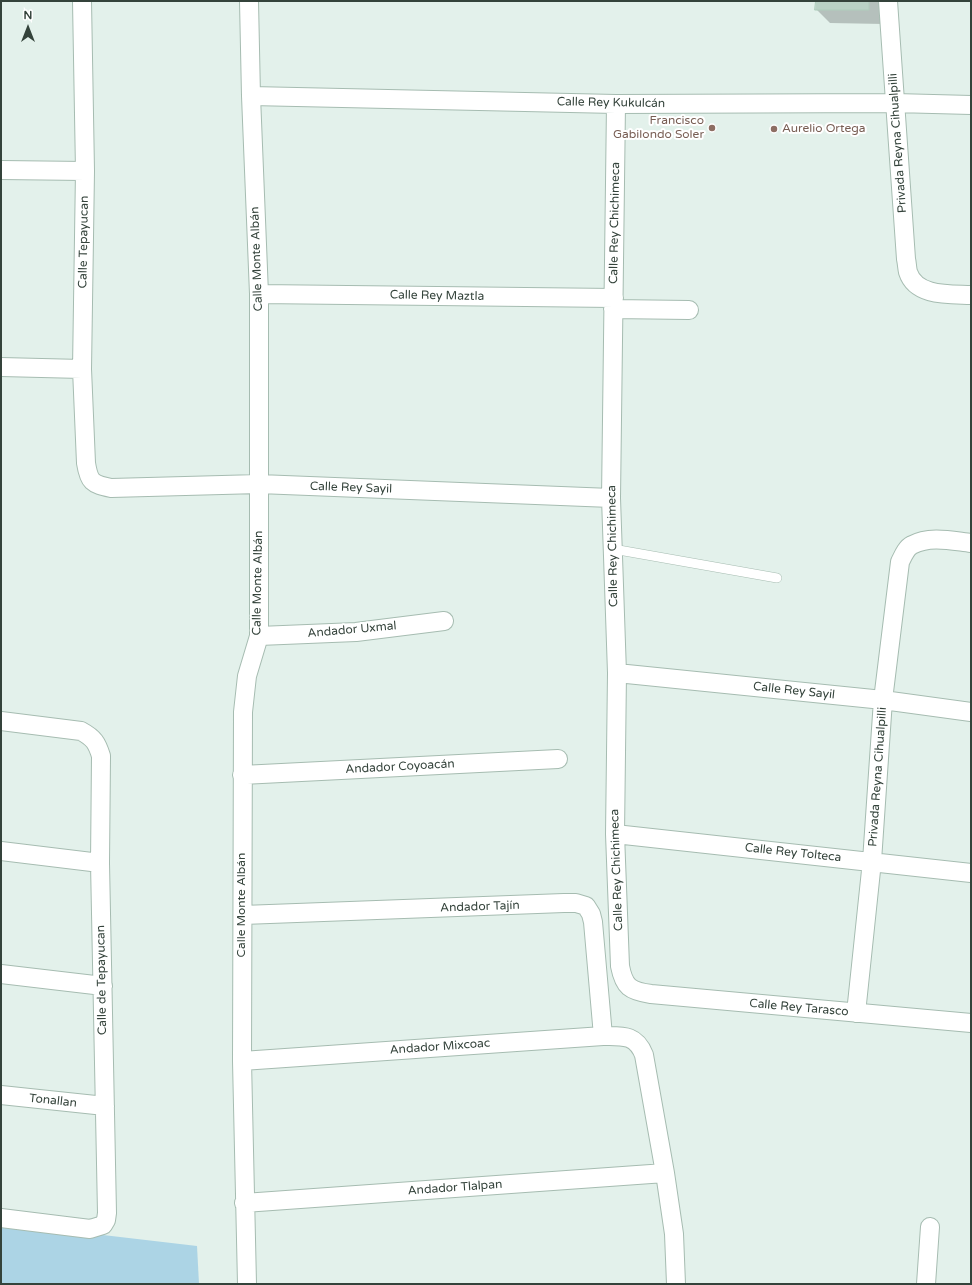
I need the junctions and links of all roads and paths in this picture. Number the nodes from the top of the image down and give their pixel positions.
1 (82, 1) edge
2 (249, 1) edge
3 (888, 1) edge
4 (251, 96) junction
5 (895, 102) junction
6 (616, 104) junction
7 (971, 105) edge
8 (1, 170) edge
9 (86, 171) junction
10 (259, 294) junction
11 (971, 295) edge
12 (614, 304) junction
13 (689, 310) dead end
14 (1, 367) edge
15 (82, 369) junction
16 (92, 482) joint
17 (259, 484) junction
18 (611, 498) junction
19 (971, 543) edge
20 (613, 549) junction
21 (778, 578) dead end
22 (444, 621) dead end
23 (259, 636) junction
24 (617, 673) junction
25 (883, 700) junction
26 (971, 712) edge
27 (1, 721) edge
28 (558, 759) dead end
29 (242, 775) junction
30 (615, 834) junction
31 (1, 851) edge
32 (872, 861) junction
33 (100, 863) junction
34 (971, 873) edge
35 (243, 915) junction
36 (1, 974) edge
37 (103, 986) junction
38 (629, 987) joint
39 (856, 1013) junction
40 (971, 1023) edge
41 (603, 1036) junction
42 (242, 1061) junction
43 (1, 1095) edge
44 (105, 1106) junction
45 (665, 1173) junction
46 (244, 1203) junction
47 (1, 1218) edge
48 (930, 1227) dead end
49 (247, 1284) edge
50 (676, 1284) edge
51 (926, 1284) edge

1 - 9 street, Calle Tepayucan
2 - 4 street, Calle Monte Albán
3 - 5 street, Privada Reyna Cihualpilli
4 - 6 street, Calle Rey Kukulcán
4 - 10 street, Calle Monte Albán
5 - 6 street, Calle Rey Kukulcán
5 - 7 street, Calle Rey Kukulcán
5 - 11 street, Privada Reyna Cihualpilli
6 - 12 street, Calle Rey Chichimeca
8 - 9 street
9 - 15 street, Calle Tepayucan
10 - 12 street, Calle Rey Maztla
10 - 17 street, Calle Monte Albán
12 - 13 street, Calle Rey Maztla
12 - 18 street, Calle Rey Chichimeca
14 - 15 street
15 - 16 street, Calle Tepayucan
16 - 17 street, Calle Rey Sayil
17 - 18 street, Calle Rey Sayil
17 - 23 street, Calle Monte Albán
18 - 20 street, Calle Rey Chichimeca
19 - 25 street, Privada Reyna Cihualpilli
20 - 21 lane
20 - 24 street, Calle Rey Chichimeca
22 - 23 street, Andador Uxmal
23 - 29 street, Calle Monte Albán
24 - 25 street, Calle Rey Sayil
24 - 30 street, Calle Rey Chichimeca
25 - 26 street, Calle Rey Sayil
25 - 32 street, Privada Reyna Cihualpilli
27 - 33 street, Calle de Tepayucan
28 - 29 street, Andador Coyoacán
29 - 35 street, Calle Monte Albán
30 - 32 street, Calle Rey Tolteca
30 - 38 street, Calle Rey Chichimeca
31 - 33 street
32 - 34 street, Calle Rey Tolteca
32 - 39 street, Privada Reyna Cihualpilli
33 - 37 street, Calle de Tepayucan
35 - 41 street, Andador Tajín
35 - 42 street, Calle Monte Albán
36 - 37 street
37 - 44 street, Calle de Tepayucan
38 - 39 street, Calle Rey Tarasco
39 - 40 street, Calle Rey Tarasco
41 - 42 street, Andador Mixcoac
41 - 45 street, Andador Mixcoac
42 - 46 street, Calle Monte Albán
43 - 44 street, Tonallan
44 - 47 street, Calle de Tepayucan
45 - 46 street, Andador Tlalpan
45 - 50 street
46 - 49 street, Calle Monte Albán
48 - 51 street

